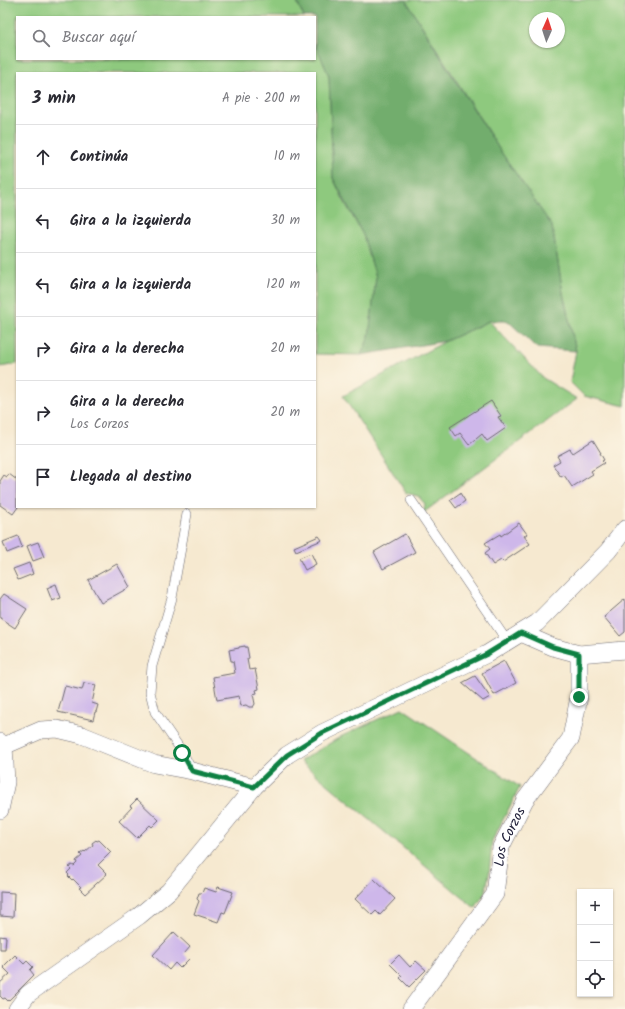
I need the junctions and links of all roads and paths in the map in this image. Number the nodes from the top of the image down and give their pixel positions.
1 (411, 500) dead end
2 (187, 514) dead end
3 (625, 529) edge
4 (514, 637) junction
5 (625, 650) edge
6 (579, 654) junction
7 (2, 744) edge
8 (192, 771) junction
9 (254, 787) junction
10 (0, 810) edge
11 (17, 1009) edge
12 (411, 1009) edge

1 - 4 lane
2 - 8 lane
3 - 4 street
4 - 6 street
4 - 9 street
5 - 6 street
6 - 12 street, Los Corzos
7 - 8 street
7 - 10 street
8 - 9 street
9 - 11 street

